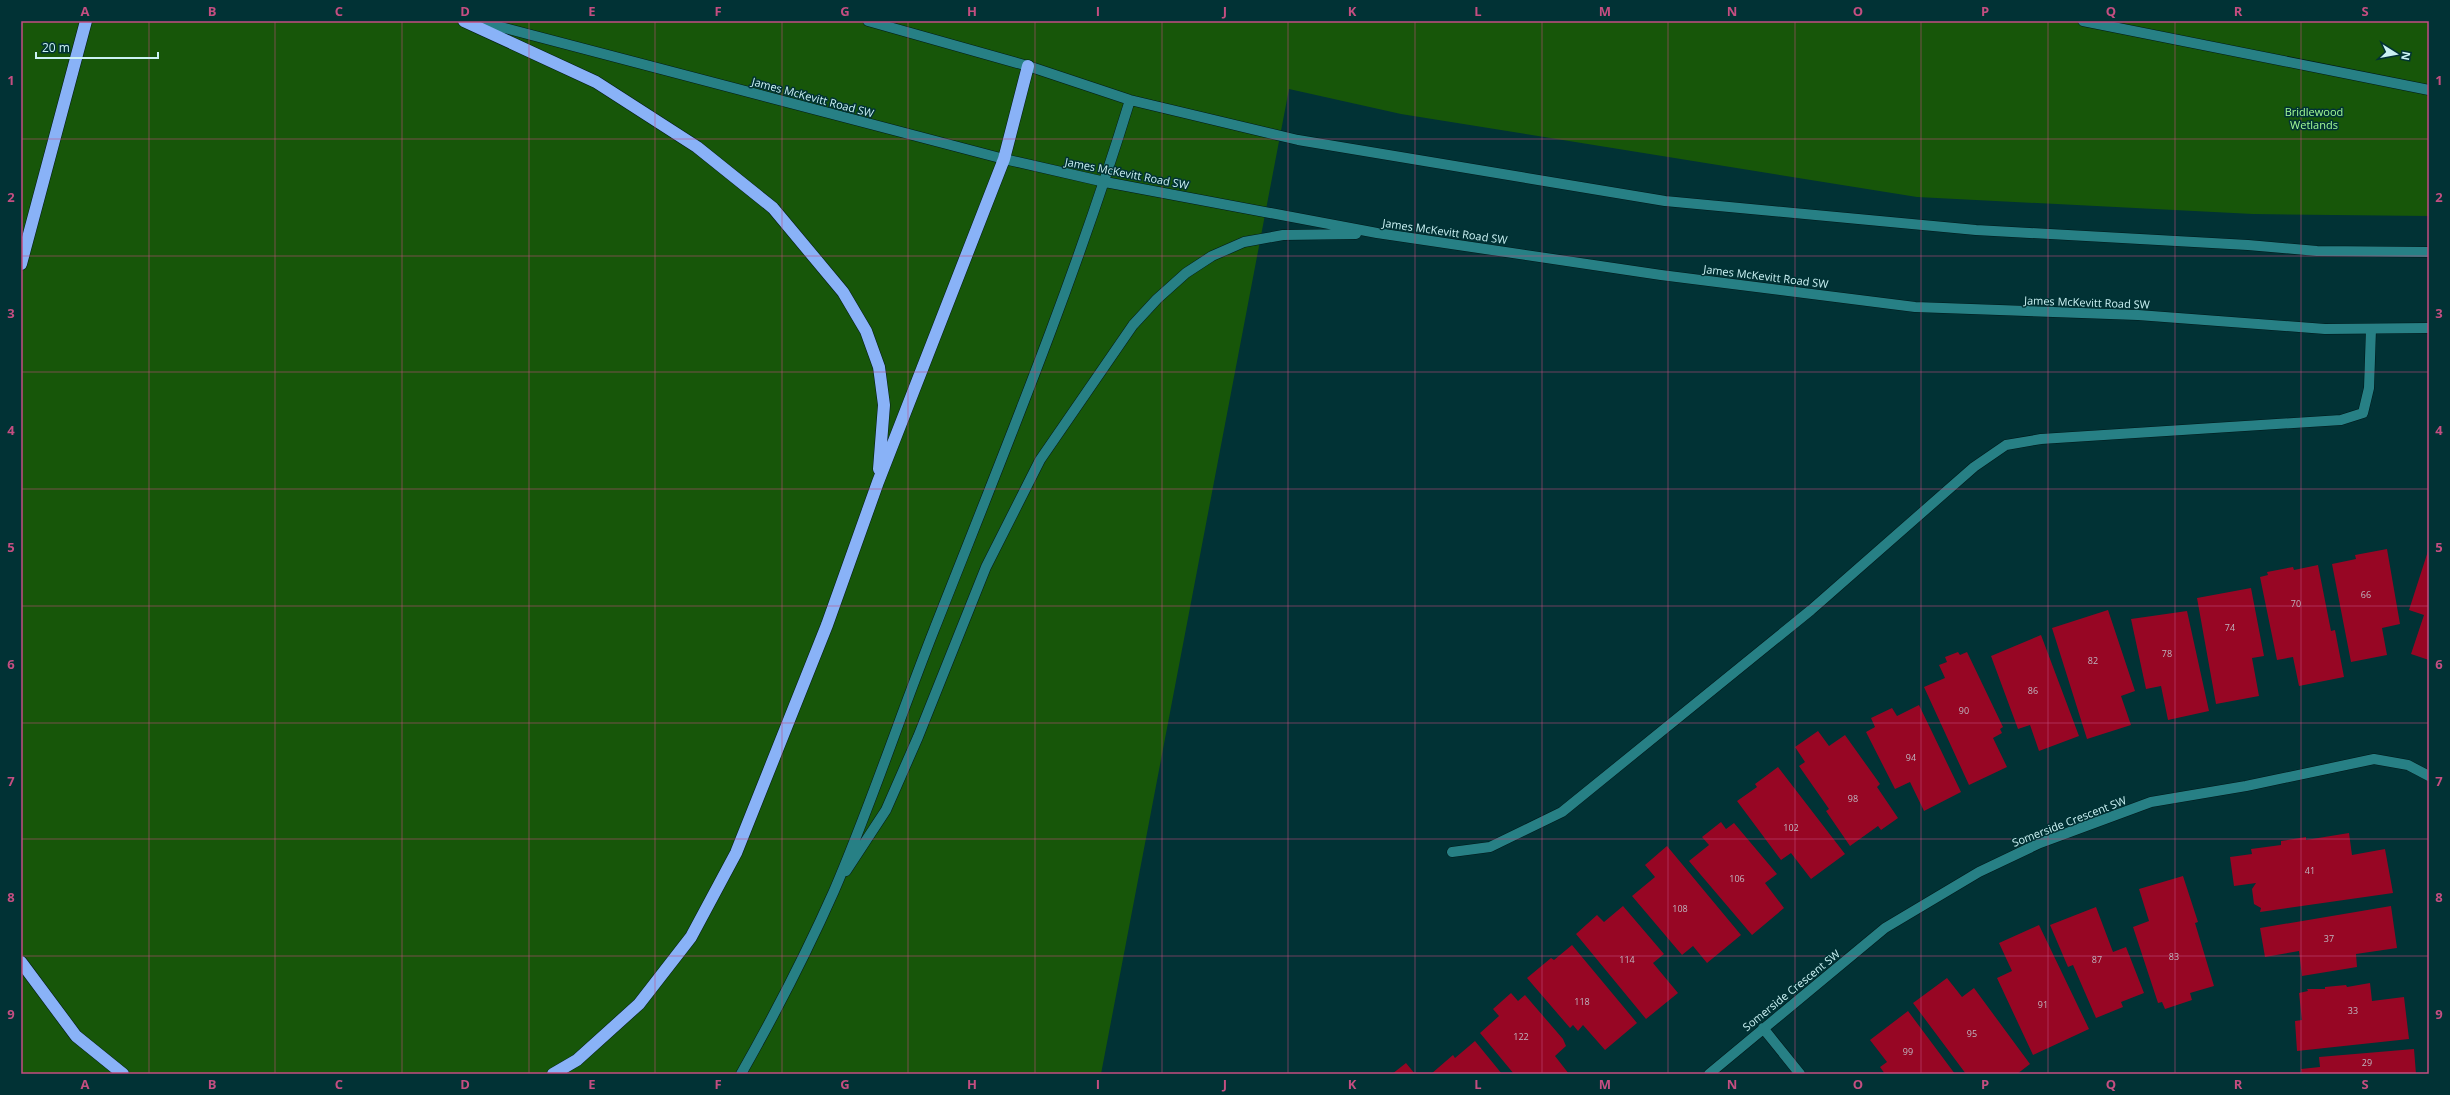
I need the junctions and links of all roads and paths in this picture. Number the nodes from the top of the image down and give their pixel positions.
1 (86, 21) edge
2 (464, 21) edge
3 (478, 21) edge
4 (868, 21) edge
5 (2083, 21) edge
6 (1028, 66) junction
7 (2429, 90) edge
8 (1130, 100) junction
9 (1004, 160) junction
10 (1105, 182) junction
11 (1377, 233) junction
12 (2429, 252) edge
13 (21, 264) edge
14 (2429, 328) edge
15 (2371, 329) junction
16 (878, 482) junction
17 (2429, 776) edge
18 (1452, 852) dead end
19 (834, 890) junction
20 (21, 962) edge
21 (1763, 1028) junction
22 (122, 1074) edge
23 (553, 1074) edge
24 (741, 1074) edge
25 (1709, 1074) edge
26 (1800, 1074) edge

1 - 13 highway
2 - 16 highway
3 - 9 main road, James McKevitt Road SW
4 - 6 main road
5 - 7 main road
6 - 8 main road
6 - 9 highway
8 - 10 main road
8 - 12 main road
9 - 10 main road, James McKevitt Road SW
9 - 16 highway
10 - 11 main road, James McKevitt Road SW
10 - 19 main road
11 - 15 main road, James McKevitt Road SW
11 - 19 main road
14 - 15 main road, James McKevitt Road SW
15 - 18 main road
16 - 23 highway
17 - 21 main road, Somerside Crescent SW
19 - 24 main road
20 - 22 highway
21 - 25 main road, Somerside Crescent SW
21 - 26 main road

